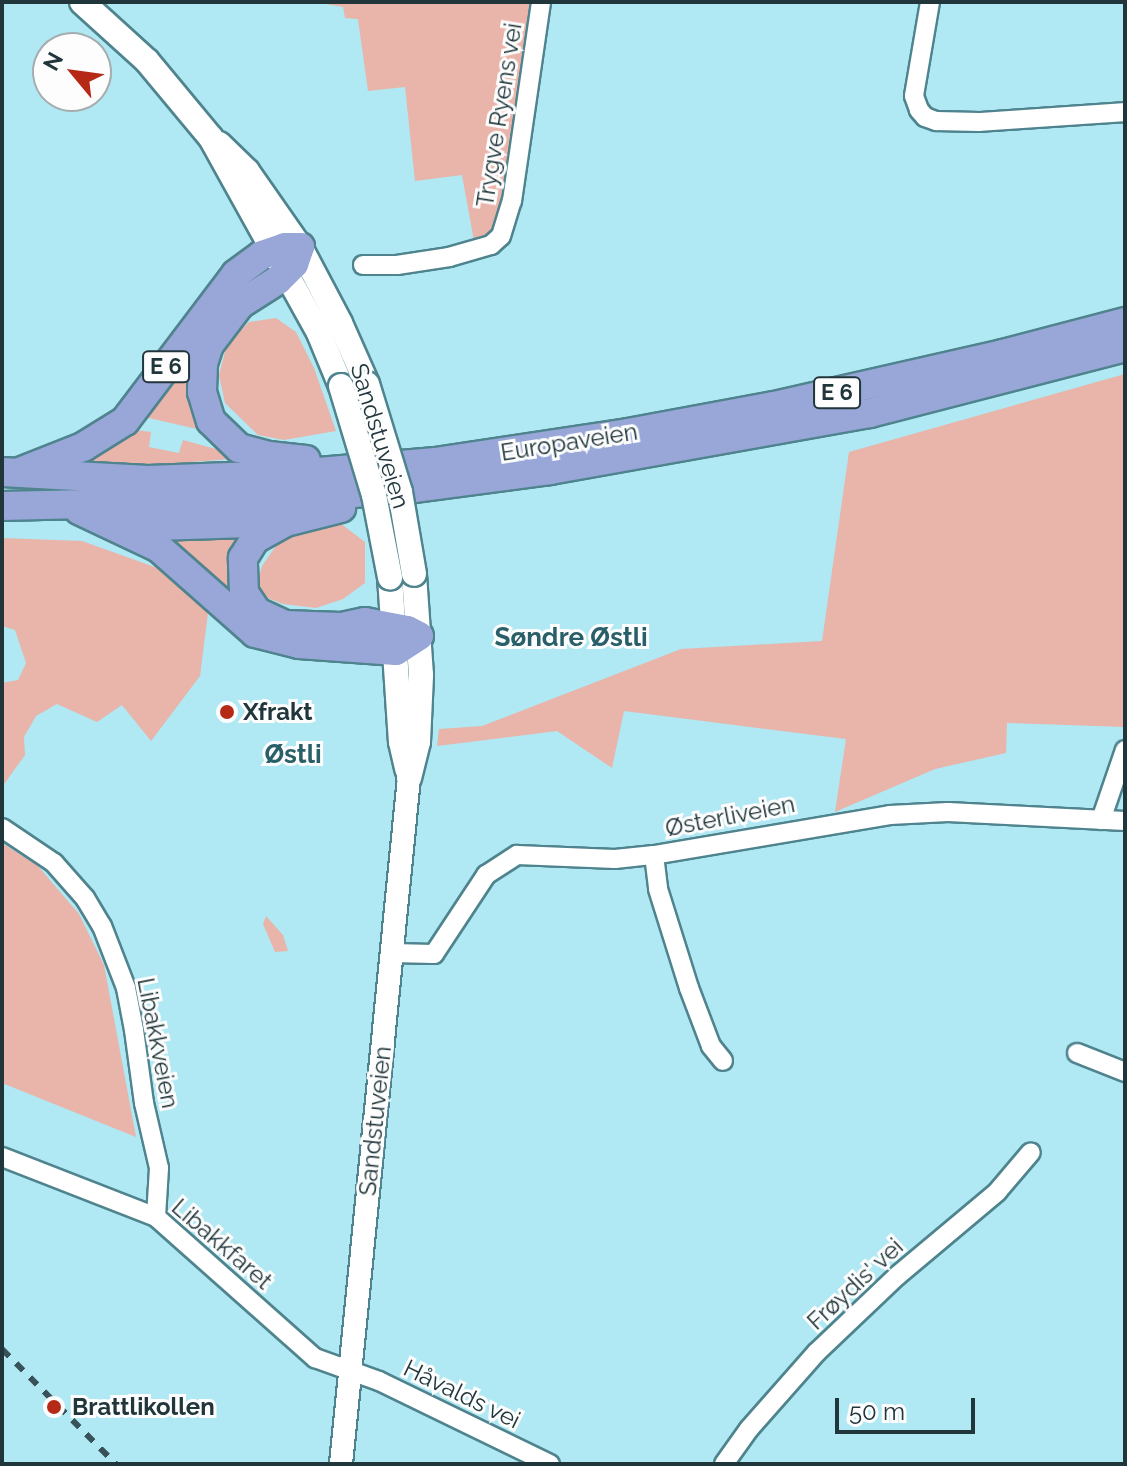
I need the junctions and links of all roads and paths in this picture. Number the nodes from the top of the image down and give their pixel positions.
1 (82, 2) edge
2 (541, 2) edge
3 (930, 2) edge
4 (1125, 112) edge
5 (286, 257) junction
6 (363, 265) dead end
7 (1125, 322) edge
8 (1125, 347) edge
9 (374, 468) junction
10 (10, 473) edge
11 (414, 488) junction
12 (64, 504) junction
13 (2, 506) edge
14 (286, 522) junction
15 (119, 527) junction
16 (402, 575) junction
17 (403, 638) junction
18 (1125, 750) edge
19 (409, 778) joint
20 (1101, 820) junction
21 (1125, 821) edge
22 (2, 828) edge
23 (654, 855) junction
24 (392, 953) junction
25 (1077, 1053) dead end
26 (723, 1061) dead end
27 (1125, 1072) edge
28 (1031, 1152) dead end
29 (2, 1157) edge
30 (156, 1217) junction
31 (352, 1373) junction
32 (341, 1464) edge
33 (550, 1464) edge
34 (724, 1464) edge

1 - 5 main road, Sandstuveien
2 - 6 street, Trygve Ryens vei
3 - 4 street
5 - 9 highway, E 6
5 - 10 highway, E 6
5 - 16 main road, Sandstuveien, bridge
5 - 16 main road, Sandstuveien, bridge
7 - 9 highway, Europaveien / E 6
8 - 11 highway, Europaveien / E 6
9 - 10 highway, Europaveien / E 6
11 - 12 highway, Europaveien / E 6
11 - 14 highway, E 6
12 - 13 highway, Europaveien / E 6
12 - 15 highway, E 6
14 - 15 highway, E 6
14 - 17 highway, E 6
15 - 17 highway, E 6
16 - 17 main road, Sandstuveien
17 - 19 main road, Sandstuveien
18 - 20 street
19 - 24 street, Sandstuveien
20 - 21 street, Østerliveien
20 - 23 street, Østerliveien
22 - 30 street, Libakkveien
23 - 24 street, Østerliveien
23 - 26 street
24 - 31 street, Sandstuveien
25 - 27 street
28 - 34 street, Frøydis' vei
29 - 30 street, Libakkfaret
30 - 31 street, Libakkfaret
31 - 32 street, Sandstuveien
31 - 33 street, Håvalds vei

